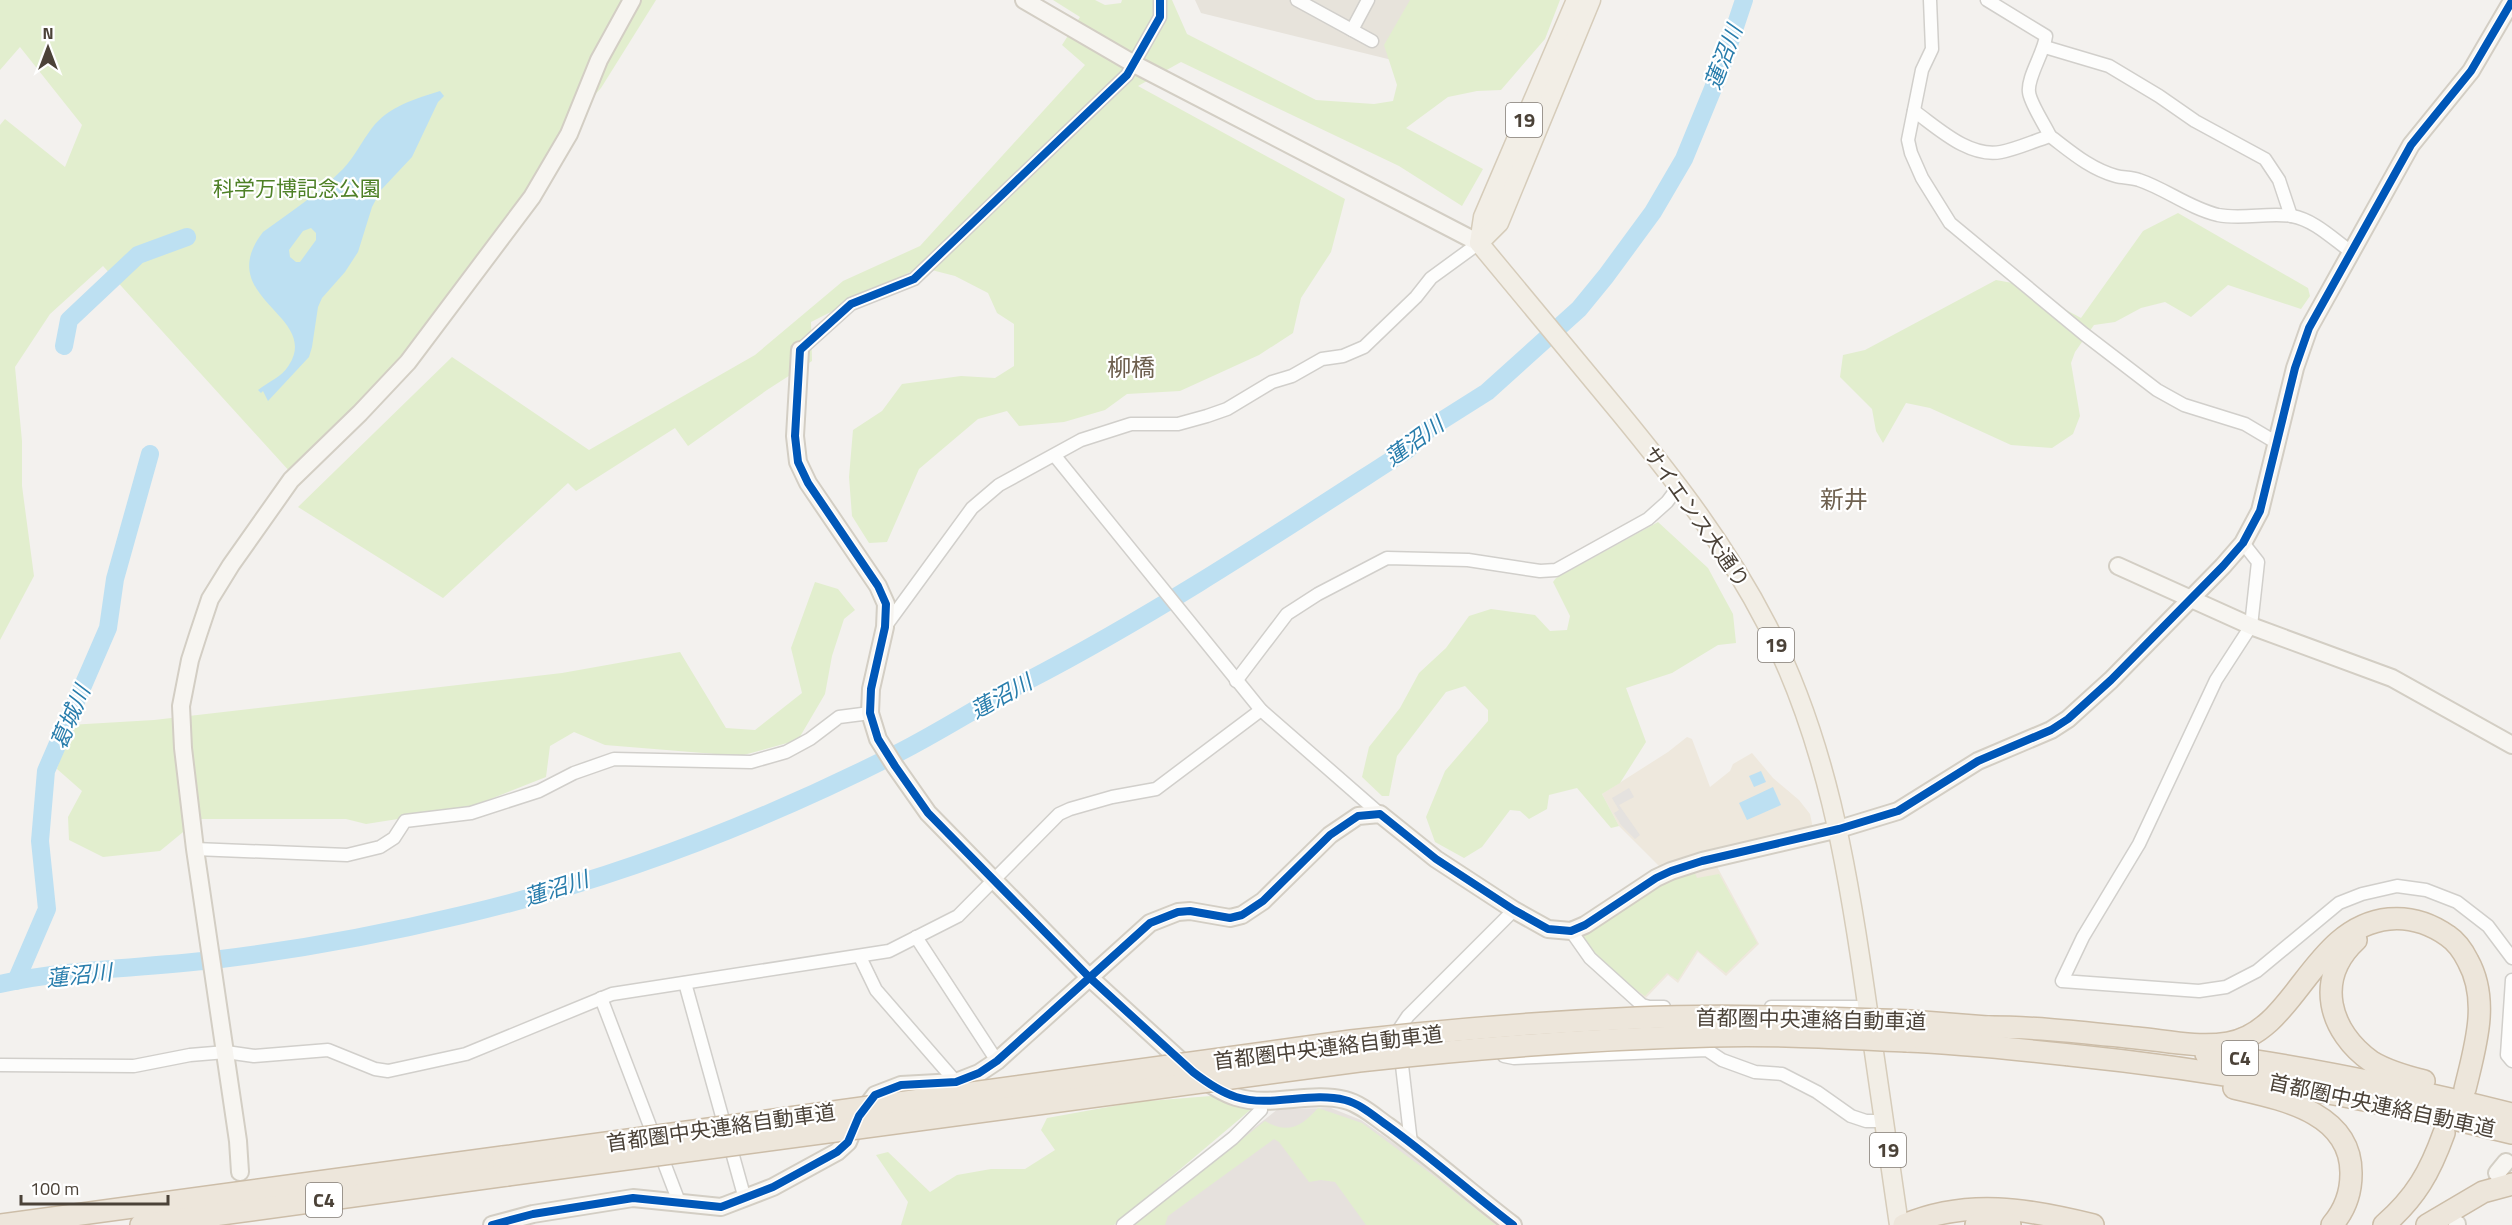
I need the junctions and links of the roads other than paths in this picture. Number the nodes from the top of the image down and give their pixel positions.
1 (632, 0) edge
2 (1024, 0) edge
3 (1160, 0) edge
4 (1297, 0) edge
5 (1368, 0) edge
6 (1576, 0) edge
7 (1591, 0) edge
8 (1930, 0) edge
9 (1987, 0) edge
10 (2512, 1) edge
11 (1312, 4) edge
12 (1352, 30) junction
13 (1372, 41) dead end
14 (2044, 47) junction
15 (1134, 64) junction
16 (1914, 111) junction
17 (2050, 136) junction
18 (2291, 216) junction
19 (1479, 243) junction
20 (2350, 251) junction
21 (800, 350) joint
22 (2277, 443) junction
23 (1055, 456) junction
24 (1679, 486) junction
25 (2243, 543) junction
26 (2118, 566) dead end
27 (2191, 598) junction
28 (2251, 626) junction
29 (885, 627) junction
30 (1236, 681) junction
31 (1261, 710) junction
32 (870, 713) junction
33 (2512, 745) edge
34 (1380, 814) junction
35 (1839, 829) junction
36 (195, 849) junction
37 (993, 880) junction
38 (1514, 910) junction
39 (1571, 931) junction
40 (916, 937) junction
41 (860, 957) junction
42 (2512, 958) edge
43 (1089, 977) junction
44 (2512, 980) edge
45 (685, 983) junction
46 (601, 998) junction
47 (1697, 1006) junction
48 (1868, 1007) junction
49 (1988, 1027) junction
50 (1908, 1031) junction
51 (1697, 1049) junction
52 (226, 1052) junction
53 (1504, 1056) dead end
54 (997, 1061) junction
55 (2512, 1061) edge
56 (2138, 1062) junction
57 (0, 1065) edge
58 (956, 1082) junction
59 (1259, 1100) junction
60 (2512, 1105) edge
61 (2512, 1114) edge
62 (1884, 1121) junction
63 (2512, 1133) edge
64 (1411, 1143) junction
65 (505, 1166) junction
66 (240, 1173) dead end
67 (2505, 1173) edge
68 (745, 1199) junction
69 (679, 1202) junction
70 (0, 1225) edge
71 (141, 1225) edge
72 (492, 1225) edge
73 (1123, 1225) edge
74 (1513, 1225) edge
75 (1899, 1225) edge
76 (1904, 1225) edge
77 (1976, 1225) edge
78 (2010, 1225) edge
79 (2093, 1225) edge
80 (2332, 1225) edge
81 (2384, 1225) edge
82 (2399, 1225) edge
83 (2427, 1225) edge

1 - 36 street
2 - 15 street
3 - 15 street
4 - 11 street
5 - 12 street
6 - 19 main road, 19
7 - 19 main road, 19
8 - 16 street
9 - 14 street
10 - 20 street
11 - 12 street
12 - 13 street
14 - 17 street
14 - 18 street
15 - 19 street
15 - 21 street
16 - 17 street
16 - 22 street
17 - 18 street
18 - 20 street
19 - 23 street
19 - 24 main road, サイエンス大通り / 19
20 - 22 street
21 - 29 street
22 - 25 street
23 - 29 street
23 - 30 street
24 - 30 street
24 - 35 main road, サイエンス大通り / 19
25 - 27 street
25 - 28 street
26 - 27 street
27 - 28 street
27 - 35 street
28 - 33 street
28 - 42 street
29 - 32 street
30 - 31 street
31 - 34 street
31 - 37 street
32 - 36 street
32 - 37 street
34 - 38 street
34 - 43 street
35 - 39 street
35 - 48 main road, サイエンス大通り / 19
36 - 52 street
37 - 40 street
37 - 43 street
38 - 39 street
38 - 64 street
39 - 47 street
40 - 41 street
40 - 54 street
41 - 45 street
41 - 58 street
43 - 54 street
43 - 59 street
44 - 55 street
45 - 46 street
45 - 68 street
46 - 52 street
46 - 69 street
47 - 48 street
47 - 51 street
48 - 62 main road, サイエンス大通り / 19
49 - 50 highway, 首都圏中央連絡自動車道 / C4
49 - 60 highway
49 - 61 highway, 首都圏中央連絡自動車道 / C4
50 - 56 highway, 首都圏中央連絡自動車道 / C4
50 - 65 highway, 首都圏中央連絡自動車道 / C4, bridge
51 - 53 street
51 - 62 street
52 - 57 street
52 - 66 street
54 - 58 street
56 - 63 highway, 首都圏中央連絡自動車道 / C4
56 - 80 highway
58 - 68 street
59 - 64 street
59 - 73 street
62 - 75 main road, サイエンス大通り / 19
64 - 74 street
65 - 70 highway, 首都圏中央連絡自動車道 / C4
65 - 71 highway, 首都圏中央連絡自動車道 / C4
67 - 83 highway
68 - 69 street
69 - 72 street
76 - 79 highway
77 - 78 highway
81 - 82 highway

